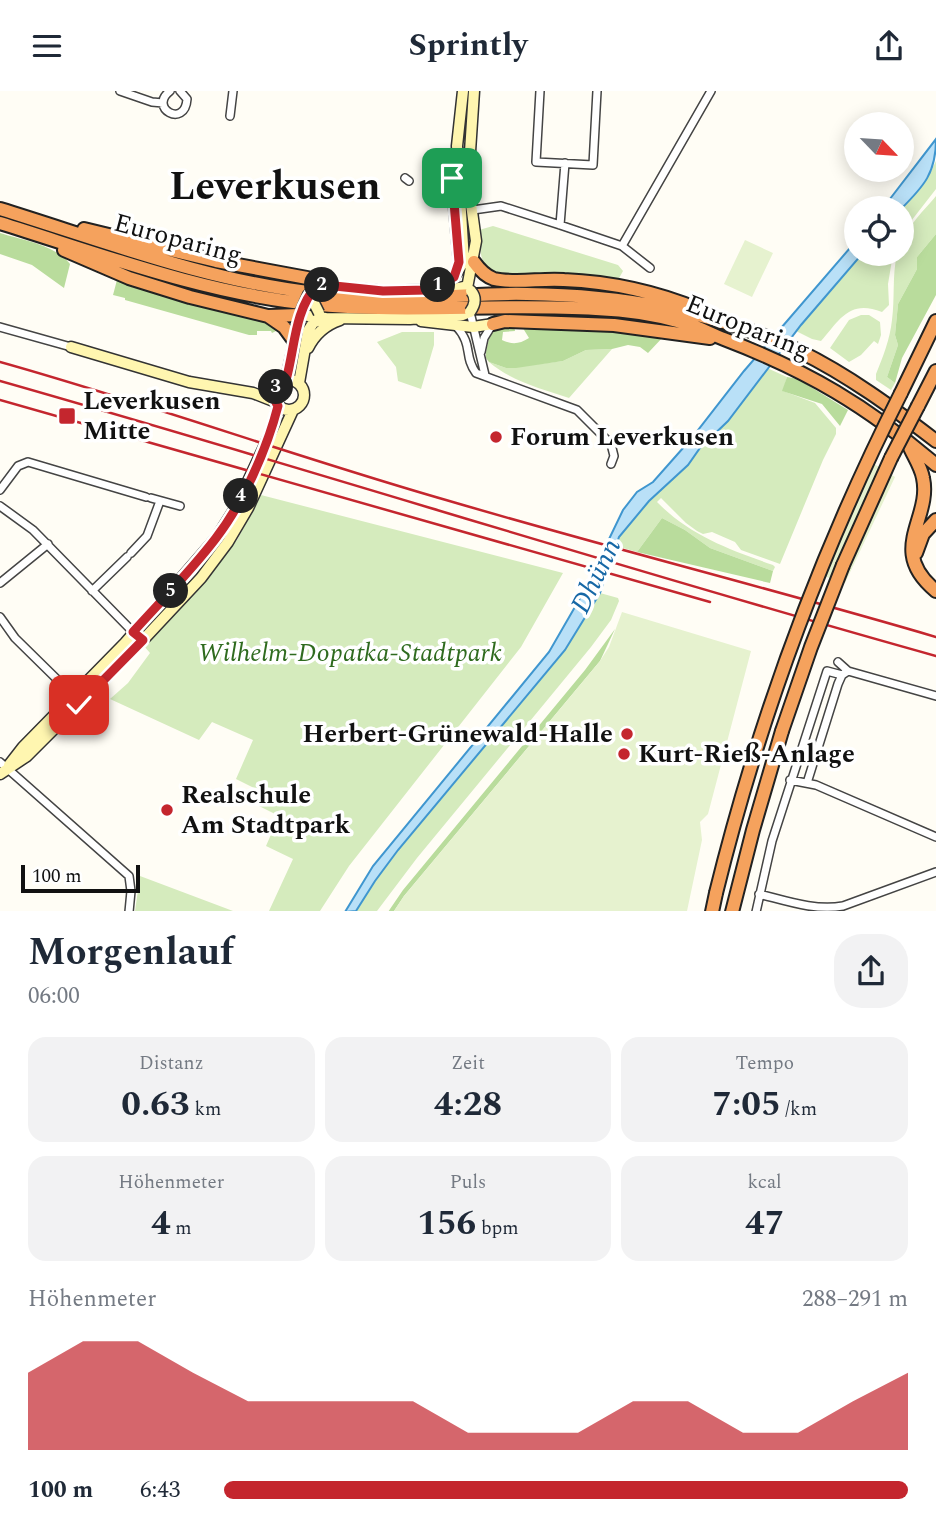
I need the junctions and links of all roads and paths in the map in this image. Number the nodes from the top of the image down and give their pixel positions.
1 (120, 91) edge
2 (170, 91) edge
3 (180, 91) edge
4 (233, 91) edge
5 (540, 91) edge
6 (597, 91) edge
7 (711, 91) edge
8 (472, 92) edge
9 (163, 103) junction
10 (230, 116) dead end
11 (565, 163) junction
12 (457, 200) junction
13 (0, 209) edge
14 (473, 210) junction
15 (42, 222) junction
16 (5, 224) edge
17 (560, 225) junction
18 (622, 246) junction
19 (474, 262) junction
20 (650, 268) dead end
21 (505, 280) junction
22 (321, 285) junction
23 (474, 289) junction
24 (427, 290) junction
25 (300, 313) junction
26 (476, 313) junction
27 (322, 315) junction
28 (268, 316) junction
29 (347, 318) junction
30 (411, 319) junction
31 (936, 321) edge
32 (499, 323) junction
33 (456, 326) junction
34 (740, 326) junction
35 (0, 327) edge
36 (473, 327) junction
37 (724, 339) junction
38 (295, 342) junction
39 (71, 347) joint
40 (305, 354) junction
41 (481, 356) junction
42 (936, 371) edge
43 (485, 375) junction
44 (286, 380) junction
45 (299, 383) junction
46 (275, 388) junction
47 (253, 393) junction
48 (277, 404) junction
49 (293, 410) junction
50 (906, 439) junction
51 (936, 441) edge
52 (611, 464) dead end
53 (936, 465) edge
54 (0, 490) edge
55 (160, 501) junction
56 (0, 506) edge
57 (180, 506) dead end
58 (936, 520) edge
59 (48, 544) junction
60 (915, 561) junction
61 (0, 583) edge
62 (92, 591) junction
63 (936, 591) edge
64 (0, 617) edge
65 (133, 632) junction
66 (143, 640) junction
67 (838, 662) dead end
68 (845, 673) junction
69 (74, 696) junction
70 (936, 696) edge
71 (2, 768) edge
72 (790, 780) junction
73 (807, 783) junction
74 (936, 837) edge
75 (936, 872) edge
76 (760, 894) junction
77 (129, 911) edge
78 (712, 911) edge
79 (732, 911) edge
80 (756, 911) edge

1 - 9 street
2 - 9 street
3 - 9 street
4 - 10 street
5 - 11 street
6 - 11 street
7 - 18 street
8 - 12 main road
8 - 14 main road
11 - 17 street
12 - 19 main road
12 - 24 main road
13 - 15 highway, Europaring
14 - 17 street
14 - 19 main road
15 - 22 highway
15 - 34 highway, Europaring
16 - 28 highway
16 - 37 highway, Europaring
17 - 18 street
18 - 20 street
19 - 21 highway
19 - 23 main road
21 - 23 highway
21 - 34 highway
22 - 24 main road
22 - 25 main road, bridge
22 - 27 main road, bridge
23 - 24 main road
23 - 26 main road, bridge
25 - 27 main road
25 - 28 highway
25 - 38 main road
26 - 30 main road
26 - 32 highway
26 - 36 street
27 - 29 main road
27 - 40 main road
28 - 38 highway
29 - 30 main road
29 - 40 main road
30 - 33 main road
31 - 78 highway, bridge
32 - 36 main road
32 - 37 highway
32 - 41 street
33 - 36 main road
33 - 43 street
34 - 51 highway, Europaring
35 - 39 street
36 - 41 street
37 - 50 highway, Europaring
38 - 44 main road
39 - 47 main road
40 - 45 main road
41 - 43 street
42 - 79 highway, bridge
43 - 52 street
44 - 45 main road
44 - 46 main road
45 - 49 main road
46 - 47 main road
46 - 48 main road
47 - 48 main road
48 - 49 main road
48 - 65 main road
49 - 66 main road
50 - 53 highway, Europaring
50 - 60 highway
54 - 55 street
55 - 57 street
55 - 62 street
56 - 59 street
58 - 60 highway
59 - 61 street
59 - 62 street
60 - 63 highway
62 - 65 street
64 - 69 street
65 - 66 street
65 - 69 main road
66 - 71 main road
67 - 68 street
68 - 70 street
68 - 72 street
68 - 73 street
69 - 71 main road
71 - 77 street
72 - 73 street
72 - 76 street
73 - 74 street
75 - 76 street
76 - 80 street

